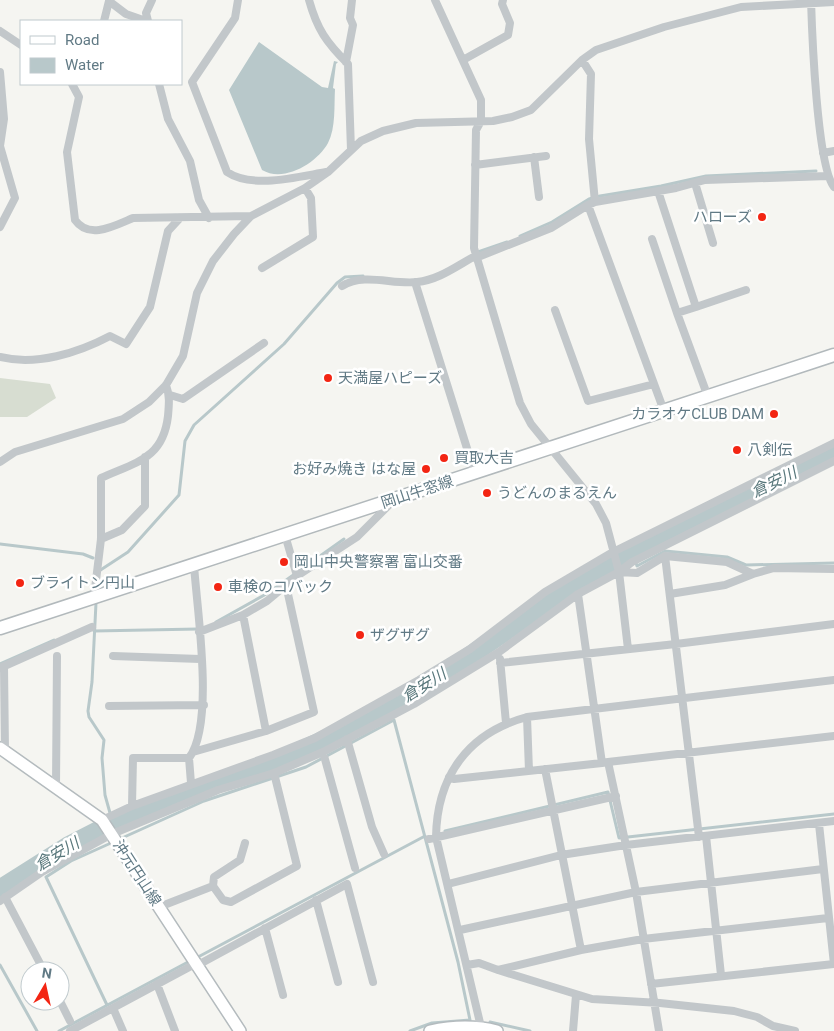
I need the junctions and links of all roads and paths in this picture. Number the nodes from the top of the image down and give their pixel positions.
1 (152, 0) edge
2 (238, 0) edge
3 (309, 0) edge
4 (352, 0) edge
5 (435, 0) edge
6 (501, 1) edge
7 (811, 1) edge
8 (820, 1) edge
9 (834, 2) edge
10 (740, 4) edge
11 (104, 20) edge
12 (144, 20) edge
13 (147, 20) edge
14 (0, 31) edge
15 (20, 44) edge
16 (463, 60) junction
17 (582, 60) junction
18 (346, 62) junction
19 (0, 72) edge
20 (72, 85) edge
21 (159, 85) edge
22 (481, 121) junction
23 (0, 146) edge
24 (351, 150) junction
25 (834, 151) edge
26 (823, 153) junction
27 (546, 156) dead end
28 (534, 157) junction
29 (475, 165) junction
30 (328, 172) junction
31 (828, 176) junction
32 (695, 183) junction
33 (834, 187) edge
34 (305, 188) junction
35 (658, 191) junction
36 (539, 197) dead end
37 (593, 200) junction
38 (251, 216) junction
39 (180, 218) junction
40 (209, 218) junction
41 (0, 227) edge
42 (652, 239) dead end
43 (713, 243) dead end
44 (476, 254) junction
45 (262, 268) dead end
46 (415, 282) junction
47 (342, 286) dead end
48 (746, 290) dead end
49 (696, 307) junction
50 (556, 310) dead end
51 (677, 313) junction
52 (264, 343) dead end
53 (834, 355) edge
54 (0, 357) edge
55 (654, 384) junction
56 (166, 385) junction
57 (170, 395) junction
58 (708, 397) junction
59 (664, 411) junction
60 (834, 443) edge
61 (550, 450) junction
62 (145, 457) junction
63 (834, 460) edge
64 (0, 462) edge
65 (475, 474) junction
66 (395, 500) junction
67 (285, 535) junction
68 (101, 539) junction
69 (614, 554) junction
70 (665, 556) junction
71 (194, 564) junction
72 (618, 569) junction
73 (834, 569) edge
74 (296, 573) junction
75 (753, 574) junction
76 (286, 585) junction
77 (578, 594) junction
78 (670, 594) junction
79 (94, 597) junction
80 (243, 615) junction
81 (834, 624) edge
82 (92, 626) dead end
83 (0, 628) edge
84 (198, 630) junction
85 (676, 644) junction
86 (628, 649) junction
87 (499, 652) junction
88 (587, 653) junction
89 (57, 656) dead end
90 (113, 656) dead end
91 (200, 658) junction
92 (500, 663) junction
93 (2, 667) edge
94 (834, 680) edge
95 (406, 690) junction
96 (682, 698) junction
97 (413, 702) junction
98 (204, 705) junction
99 (109, 706) dead end
100 (595, 708) junction
101 (527, 717) junction
102 (506, 723) junction
103 (266, 731) junction
104 (834, 736) edge
105 (348, 742) junction
106 (2, 749) edge
107 (690, 752) junction
108 (191, 755) junction
109 (324, 755) junction
110 (605, 762) junction
111 (546, 769) junction
112 (530, 771) junction
113 (275, 776) junction
114 (449, 777) junction
115 (191, 783) junction
116 (56, 786) junction
117 (612, 796) junction
118 (132, 806) junction
119 (552, 807) junction
120 (834, 822) edge
121 (819, 824) junction
122 (107, 827) junction
123 (700, 833) junction
124 (433, 838) junction
125 (625, 840) junction
126 (246, 843) dead end
127 (384, 854) dead end
128 (561, 854) junction
129 (356, 868) dead end
130 (823, 869) junction
131 (710, 883) junction
132 (448, 884) junction
133 (213, 886) junction
134 (636, 892) junction
135 (3, 899) edge
136 (316, 900) junction
137 (570, 904) junction
138 (159, 907) junction
139 (828, 918) junction
140 (265, 928) junction
141 (716, 929) junction
142 (460, 930) junction
143 (643, 938) junction
144 (581, 950) junction
145 (38, 961) edge
146 (834, 964) edge
147 (196, 965) junction
148 (467, 965) junction
149 (498, 970) junction
150 (722, 975) junction
151 (338, 982) dead end
152 (372, 982) dead end
153 (157, 984) junction
154 (651, 984) junction
155 (283, 995) dead end
156 (576, 995) junction
157 (654, 1003) junction
158 (113, 1008) junction
159 (65, 1011) edge
160 (70, 1021) dead end
161 (481, 1027) junction
162 (436, 1030) edge
163 (70, 1031) edge
164 (123, 1031) edge
165 (175, 1031) edge
166 (240, 1031) edge
167 (497, 1031) edge
168 (573, 1031) edge
169 (659, 1031) edge
170 (795, 1031) edge

1 - 13 street
2 - 30 street
3 - 18 street
4 - 18 street
5 - 16 street
6 - 16 street
7 - 8 street
7 - 10 street
7 - 26 street
8 - 9 street
10 - 17 street
11 - 12 street
14 - 15 street
16 - 22 street
17 - 22 street
17 - 37 street
18 - 24 street
19 - 23 street
20 - 39 street
21 - 40 street
22 - 24 street
22 - 29 street
23 - 41 street
24 - 30 street
25 - 26 street
26 - 31 street
27 - 28 street
28 - 29 street
28 - 36 street
29 - 44 street
30 - 34 street
31 - 32 street
31 - 33 street
32 - 35 street
32 - 43 street
34 - 38 street
34 - 45 street
35 - 37 street
35 - 49 street
37 - 44 street
37 - 55 street
38 - 40 street
38 - 56 street
39 - 40 street
39 - 54 street
42 - 51 street
44 - 46 street
44 - 61 street
46 - 47 street
46 - 65 street
48 - 49 street
49 - 51 street
50 - 55 street
51 - 58 street
52 - 57 street
53 - 58 main road, 岡山牛窓線
55 - 59 street
56 - 57 street
56 - 64 street
57 - 62 street
58 - 59 main road, 岡山牛窓線
59 - 61 main road, 岡山牛窓線
60 - 69 street
61 - 65 main road, 岡山牛窓線
61 - 69 street
62 - 68 street
62 - 68 street
63 - 72 street
65 - 66 main road, 岡山牛窓線
66 - 67 main road, 岡山牛窓線
66 - 74 street
67 - 71 main road, 岡山牛窓線
67 - 74 street
68 - 79 street
69 - 72 street
69 - 95 street
70 - 72 street
70 - 75 street
70 - 78 street
71 - 79 main road, 岡山牛窓線
71 - 84 street
72 - 77 street
72 - 86 street
73 - 75 street
74 - 76 street
75 - 78 street
76 - 80 street
76 - 103 street
77 - 87 street
77 - 88 street
78 - 85 street
79 - 83 main road, 岡山牛窓線
80 - 84 street
80 - 103 street
81 - 85 street
82 - 93 street
84 - 91 street
85 - 86 street
85 - 96 street
86 - 88 street
87 - 92 street
87 - 97 street
88 - 92 street
88 - 100 street
89 - 116 street
90 - 91 street
91 - 98 street
92 - 102 street
93 - 106 street
94 - 96 street
95 - 97 street
95 - 115 street
96 - 100 street
96 - 107 street
97 - 105 street
98 - 99 street
98 - 108 street
100 - 101 street
100 - 110 street
101 - 102 street
101 - 112 street
102 - 114 street
103 - 108 street
104 - 107 street
105 - 109 street
105 - 127 street
106 - 116 main road, 沖元円山線
107 - 110 street
107 - 123 street
108 - 115 street
108 - 118 street
109 - 113 street
109 - 129 street
110 - 111 street
110 - 117 street
111 - 112 street
111 - 119 street
112 - 114 street
113 - 122 street
113 - 133 street
114 - 124 street
115 - 118 street
116 - 122 main road, 沖元円山線
117 - 119 street
117 - 125 street
118 - 122 street
119 - 124 street
119 - 128 street
120 - 121 street
121 - 123 street
121 - 130 street
122 - 135 street
122 - 138 main road, 沖元円山線
123 - 125 street
123 - 131 street
124 - 132 street
125 - 128 street
125 - 134 street
126 - 133 street
128 - 132 street
128 - 137 street
130 - 131 street
130 - 139 street
131 - 134 street
131 - 141 street
132 - 142 street
133 - 138 street
134 - 137 street
134 - 143 street
135 - 145 street
136 - 140 street
136 - 151 street
136 - 152 street
137 - 142 street
137 - 144 street
138 - 147 main road, 沖元円山線
139 - 141 street
139 - 146 street
140 - 147 street
140 - 155 street
141 - 143 street
141 - 150 street
142 - 148 street
143 - 144 street
143 - 154 street
144 - 149 street
146 - 150 street
147 - 153 street
147 - 166 main road, 沖元円山線
148 - 149 street
148 - 161 street
149 - 156 street
150 - 154 street
153 - 158 street
153 - 165 street
154 - 157 street
156 - 157 street
156 - 168 street
157 - 169 street
157 - 170 street
158 - 163 street
158 - 164 street
159 - 160 street
161 - 162 main road
161 - 167 main road

